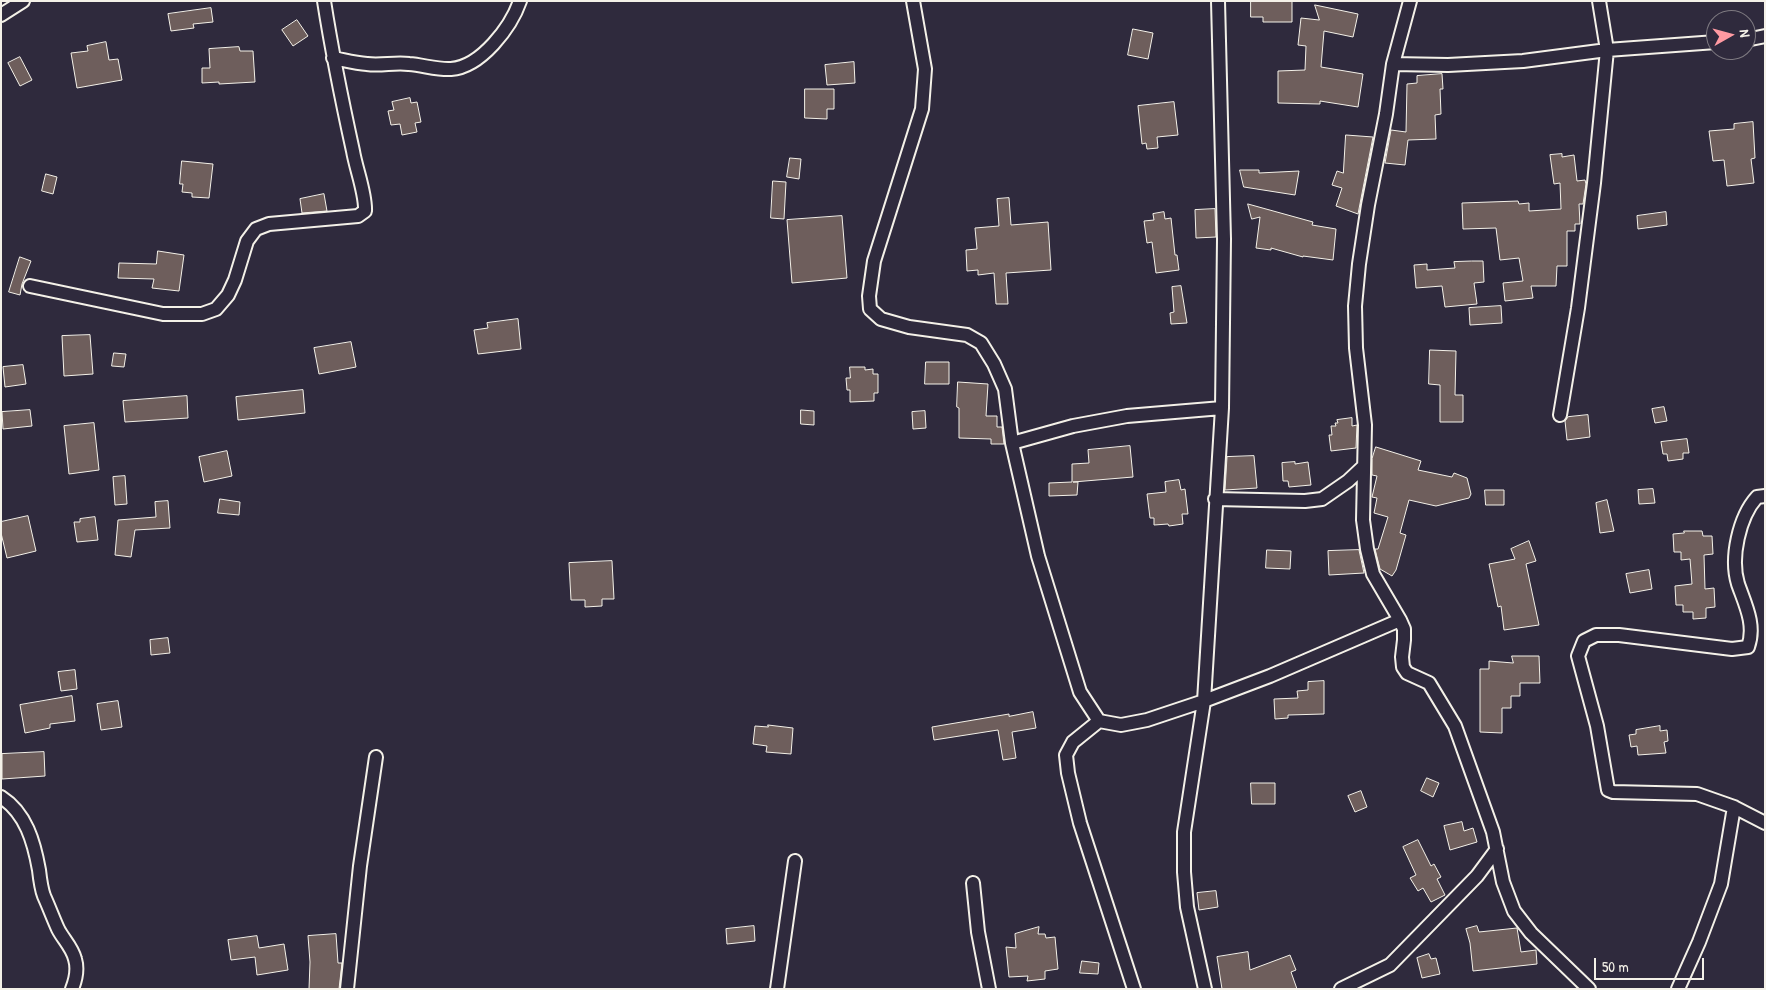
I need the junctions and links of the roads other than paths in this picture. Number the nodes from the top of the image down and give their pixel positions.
1 (23, 1) edge
2 (324, 1) edge
3 (520, 1) edge
4 (913, 1) edge
5 (1218, 1) edge
6 (1410, 1) edge
7 (1599, 1) edge
8 (1, 15) edge
9 (1706, 43) edge
10 (1607, 50) junction
11 (333, 58) junction
12 (1393, 64) junction
13 (30, 286) dead end
14 (1222, 408) junction
15 (1560, 415) dead end
16 (1012, 443) junction
17 (1364, 466) junction
18 (1765, 496) edge
19 (1215, 499) junction
20 (1400, 620) junction
21 (1204, 701) junction
22 (1099, 721) junction
23 (376, 757) dead end
24 (1, 797) edge
25 (1734, 807) junction
26 (1765, 823) edge
27 (1496, 849) junction
28 (795, 860) dead end
29 (973, 883) dead end
30 (72, 989) edge
31 (347, 989) edge
32 (777, 989) edge
33 (989, 989) edge
34 (1134, 989) edge
35 (1205, 989) edge
36 (1341, 989) edge
37 (1589, 989) edge
38 (1678, 989) edge

1 - 8 street
2 - 11 street
3 - 11 street
4 - 16 street
5 - 14 street
6 - 12 street
7 - 10 street
9 - 10 street
10 - 12 street
10 - 15 street
11 - 13 street
12 - 17 street
14 - 16 street
14 - 19 street
16 - 22 street
17 - 19 street
17 - 20 street
18 - 25 street
19 - 21 street
20 - 21 street
20 - 27 street
21 - 22 street
21 - 35 street
22 - 34 street
23 - 31 street
24 - 30 street
25 - 26 street
25 - 38 street
27 - 36 street
27 - 37 street
28 - 32 street
29 - 33 street

